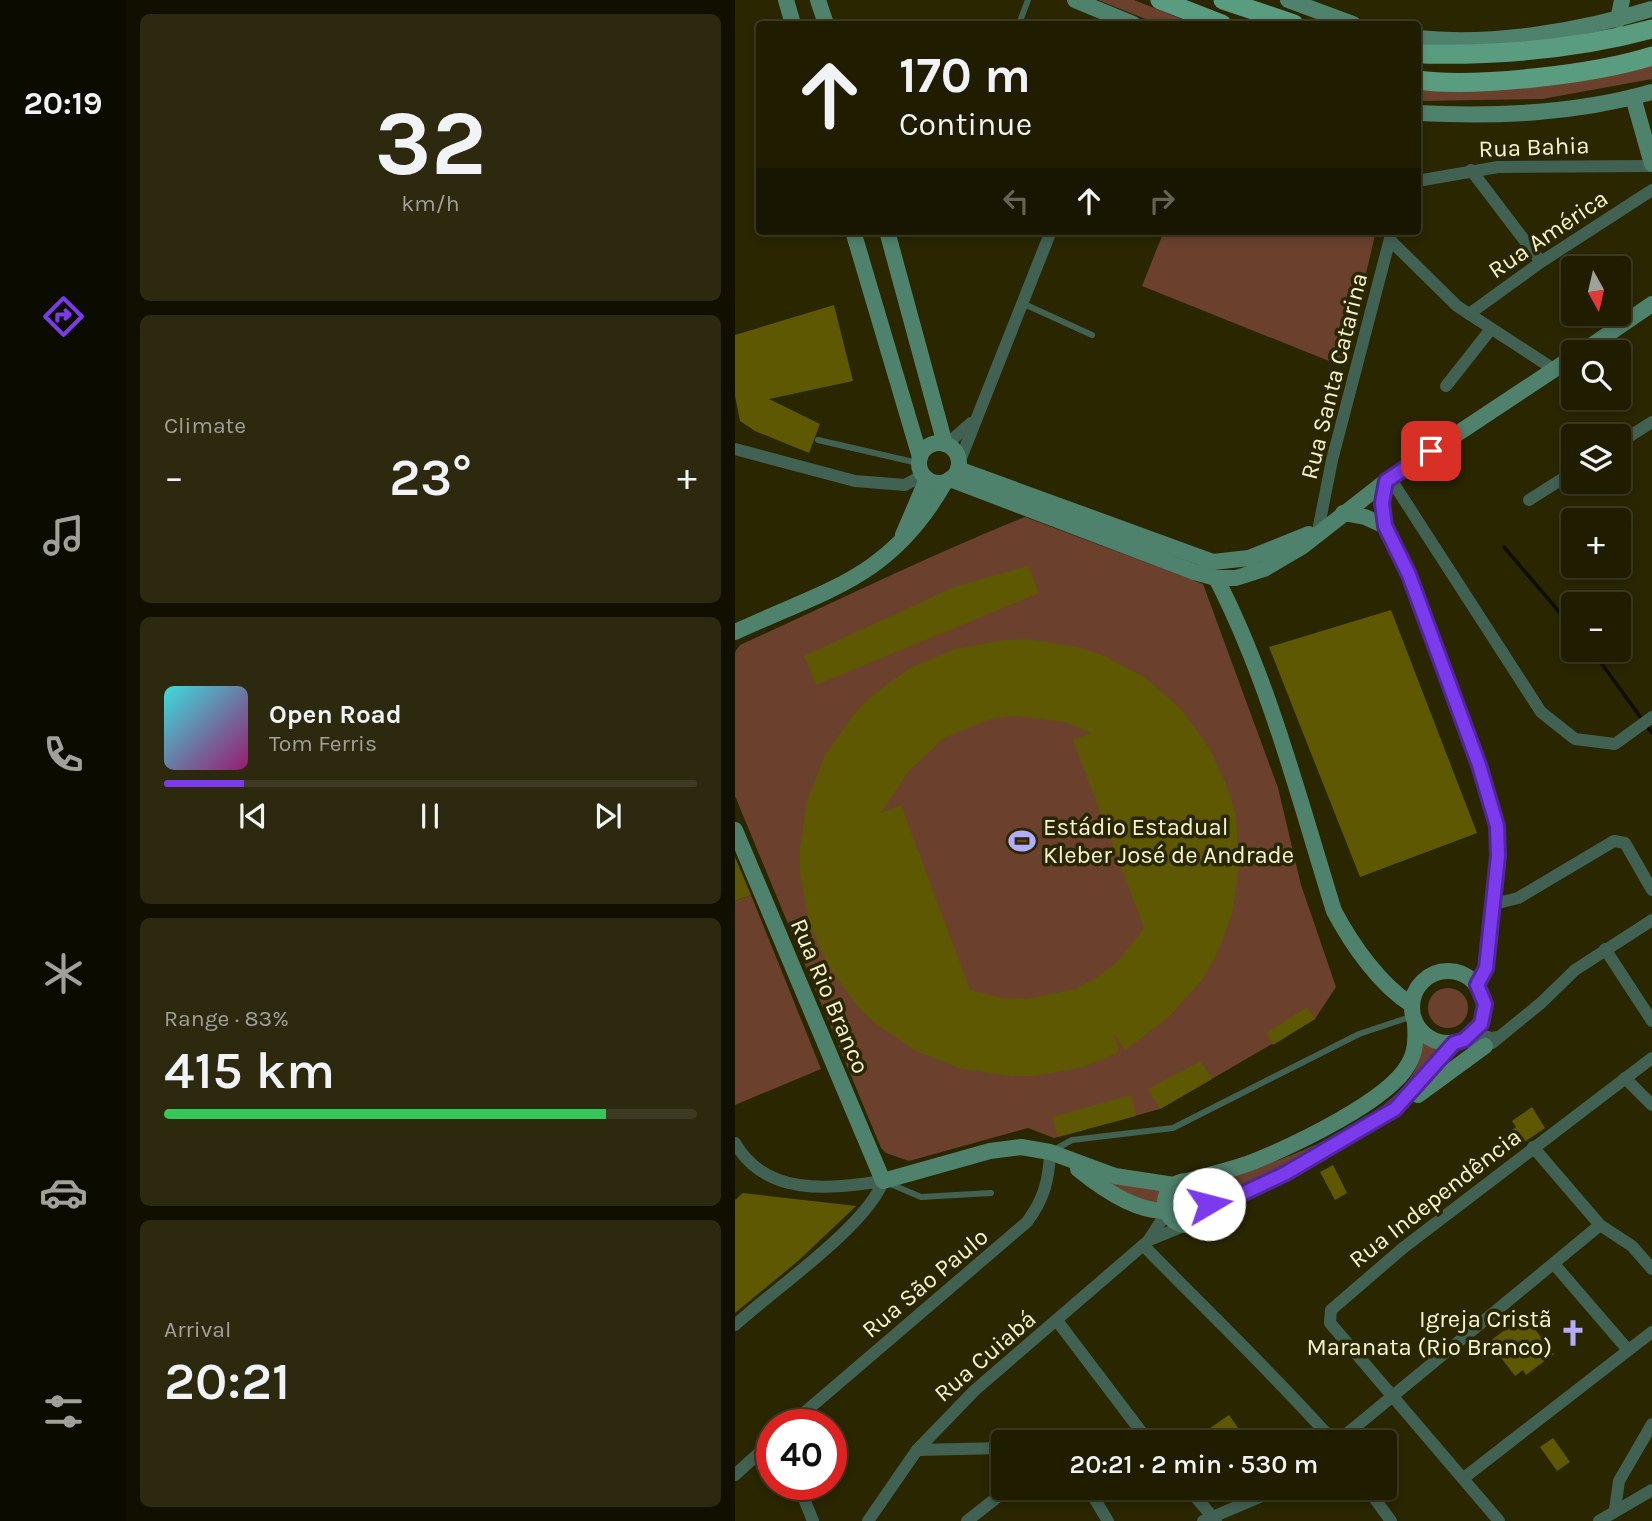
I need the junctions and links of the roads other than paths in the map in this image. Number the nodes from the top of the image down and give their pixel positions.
1 (786, 0) edge
2 (818, 0) edge
3 (1028, 0) edge
4 (1075, 0) edge
5 (1160, 0) edge
6 (1223, 0) edge
7 (1287, 0) edge
8 (1622, 0) edge
9 (1652, 9) edge
10 (1618, 20) junction
11 (792, 21) edge
12 (824, 21) edge
13 (1020, 21) edge
14 (1126, 21) edge
15 (1214, 21) edge
16 (1285, 21) edge
17 (1345, 21) edge
18 (1652, 29) edge
19 (1421, 38) edge
20 (1421, 54) edge
21 (1652, 56) edge
22 (1421, 80) edge
23 (1652, 92) edge
24 (1638, 107) junction
25 (1421, 113) edge
26 (1652, 165) edge
27 (1471, 170) junction
28 (1421, 180) edge
29 (1652, 190) edge
30 (854, 235) edge
31 (888, 235) edge
32 (1049, 235) edge
33 (1391, 235) edge
34 (1541, 262) junction
35 (1022, 303) junction
36 (1652, 304) edge
37 (1469, 314) junction
38 (1491, 329) junction
39 (1091, 335) dead end
40 (1600, 340) edge
41 (1561, 366) edge
42 (1555, 370) junction
43 (1446, 386) dead end
44 (976, 417) junction
45 (1652, 422) edge
46 (1631, 435) edge
47 (818, 440) dead end
48 (946, 444) junction
49 (737, 448) edge
50 (922, 468) junction
51 (953, 474) junction
52 (1388, 479) junction
53 (1561, 480) edge
54 (1529, 500) dead end
55 (1343, 513) junction
56 (1385, 526) junction
57 (1318, 531) junction
58 (899, 543) junction
59 (1216, 578) junction
60 (735, 632) edge
61 (1652, 717) edge
62 (735, 830) edge
63 (1652, 890) edge
64 (1493, 904) junction
65 (1652, 920) edge
66 (1605, 949) junction
67 (1477, 985) junction
68 (1413, 1015) junction
69 (1652, 1021) edge
70 (1502, 1036) junction
71 (1464, 1039) junction
72 (1485, 1046) junction
73 (1652, 1058) edge
74 (1625, 1078) junction
75 (1652, 1105) edge
76 (1395, 1109) junction
77 (735, 1143) edge
78 (1532, 1147) junction
79 (1049, 1152) junction
80 (1068, 1161) junction
81 (883, 1181) junction
82 (1181, 1183) junction
83 (991, 1193) dead end
84 (1208, 1210) junction
85 (1166, 1212) junction
86 (1600, 1225) junction
87 (1187, 1226) junction
88 (1146, 1243) junction
89 (1555, 1264) junction
90 (1652, 1269) edge
91 (1058, 1322) junction
92 (735, 1325) edge
93 (1652, 1332) edge
94 (1628, 1350) junction
95 (1393, 1393) junction
96 (809, 1409) edge
97 (1652, 1424) edge
98 (1140, 1430) edge
99 (1325, 1430) edge
100 (1350, 1430) edge
101 (991, 1448) edge
102 (917, 1450) junction
103 (756, 1456) edge
104 (735, 1475) edge
105 (1465, 1477) junction
106 (1652, 1490) edge
107 (804, 1500) edge
108 (994, 1500) edge
109 (1095, 1500) edge
110 (1197, 1500) edge
111 (1254, 1500) edge
112 (1376, 1500) edge
113 (1615, 1510) junction
114 (1210, 1519) edge
115 (813, 1521) edge
116 (868, 1521) edge
117 (967, 1521) edge
118 (1108, 1521) edge
119 (1391, 1521) edge
120 (1499, 1521) edge
121 (1599, 1521) edge

1 - 11 street
2 - 12 street
3 - 13 lane
4 - 14 street
5 - 15 main road
6 - 16 main road
7 - 17 street
8 - 10 street
9 - 10 street
10 - 19 street
18 - 20 main road
21 - 22 main road
23 - 24 street
24 - 25 street
24 - 26 street
26 - 27 street, Rua Bahia
27 - 28 street, Rua Bahia
27 - 34 street
29 - 34 street, Rua América
30 - 50 street
31 - 48 street
32 - 35 street
33 - 37 street
33 - 57 street, Rua Santa Catarina
34 - 37 street, Rua América
35 - 39 lane
35 - 44 street
36 - 40 street
37 - 38 street
38 - 42 street
38 - 43 street
41 - 42 street
42 - 52 street
44 - 48 street
44 - 51 street
45 - 46 street
47 - 50 lane
48 - 50 street
48 - 51 street
49 - 50 street
50 - 51 street
50 - 58 street
51 - 57 street
51 - 58 street
51 - 59 street
52 - 55 street
52 - 56 street
52 - 61 street
53 - 54 street
55 - 56 street
55 - 57 street
56 - 64 street
57 - 59 street
58 - 60 street
59 - 68 street
62 - 81 street, Rua Rio Branco
63 - 64 street
64 - 67 street
65 - 66 street
66 - 69 street
66 - 70 street
67 - 68 street
67 - 71 street
68 - 71 street
68 - 79 lane
68 - 82 street
70 - 71 street
70 - 72 street
71 - 72 street
71 - 76 street
72 - 76 street
73 - 74 street, Rua Independência
74 - 75 street
74 - 78 street, Rua Independência
76 - 84 street
77 - 81 street
78 - 86 street
78 - 95 street, Rua Independência
79 - 80 street
79 - 81 street
79 - 96 street, Rua São Paulo
80 - 82 street
80 - 85 street
81 - 83 lane
81 - 92 street
82 - 84 street
82 - 85 street
84 - 87 street
85 - 87 street
85 - 88 street, Rua Cuiabá
86 - 89 street
86 - 90 street
87 - 88 street, Rua Cuiabá
88 - 91 street, Rua Cuiabá
88 - 99 street
89 - 94 street
89 - 95 street
91 - 98 street
91 - 102 street, Rua Cuiabá
93 - 94 street
94 - 105 street
95 - 100 street
95 - 105 street
97 - 113 street
101 - 102 street
102 - 116 street, Rua Cuiabá
103 - 104 street
105 - 120 street
106 - 113 street
107 - 115 street
108 - 117 street
109 - 118 street
110 - 114 street
111 - 114 street
112 - 119 street
113 - 121 street

